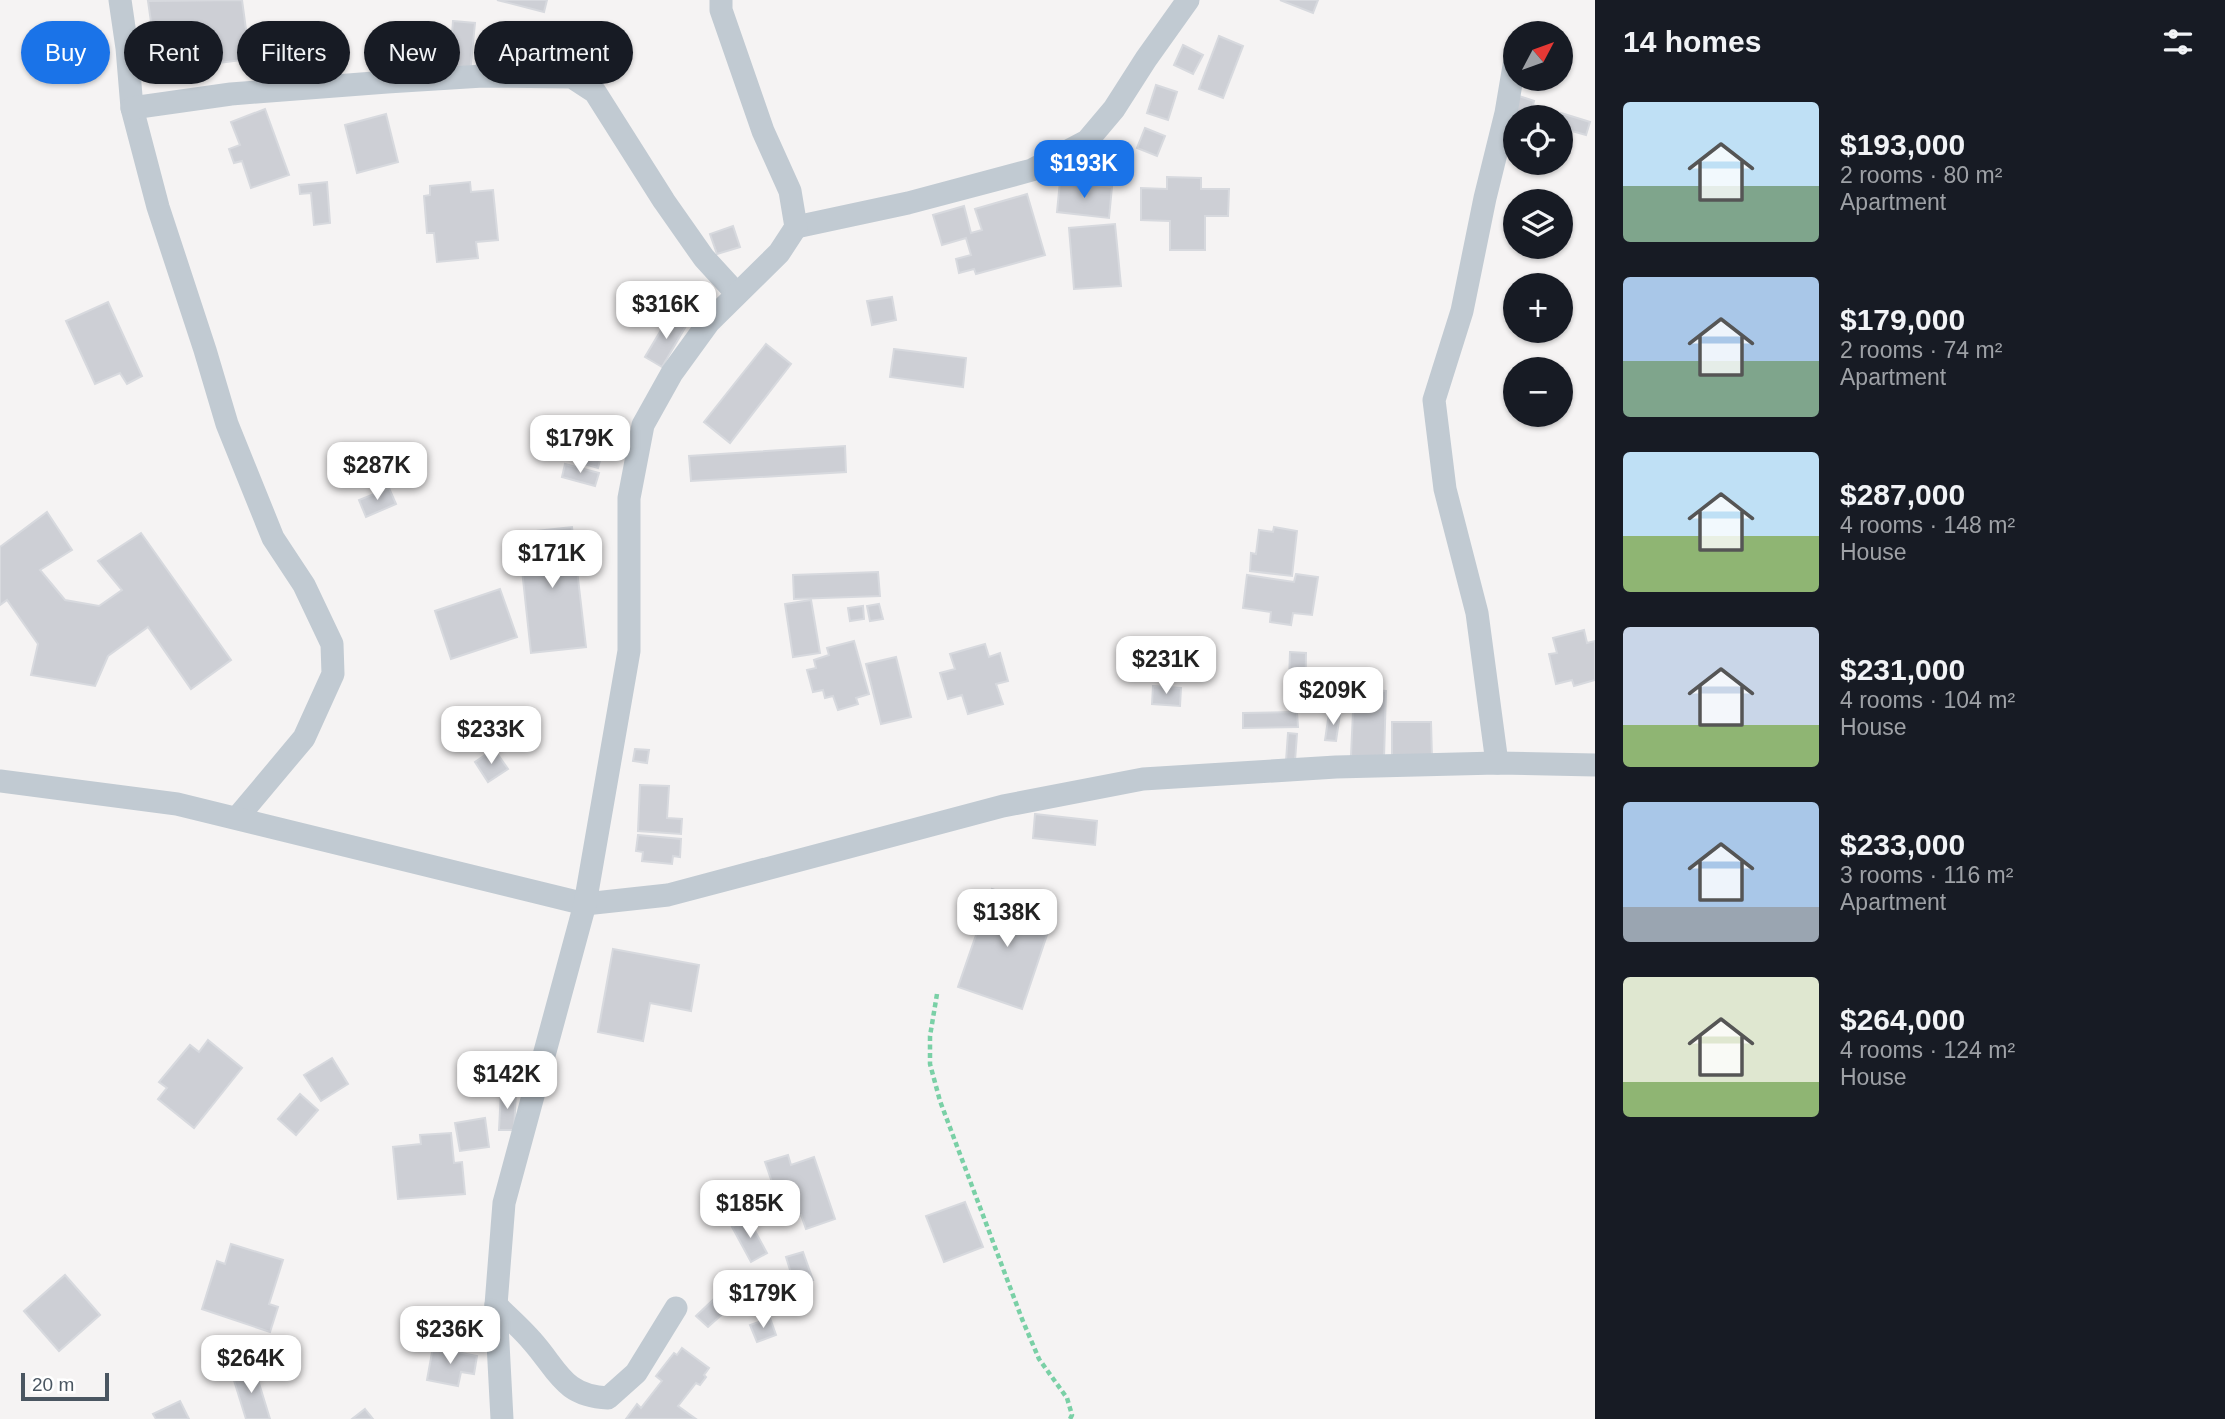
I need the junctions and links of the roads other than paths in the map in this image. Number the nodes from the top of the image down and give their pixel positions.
1 (120, 0) edge
2 (721, 0) edge
3 (1188, 0) edge
4 (1510, 91) edge
5 (132, 108) junction
6 (796, 227) junction
7 (737, 294) junction
8 (1497, 763) junction
9 (1595, 765) edge
10 (0, 781) edge
11 (237, 818) junction
12 (585, 904) junction
13 (496, 1305) junction
14 (676, 1308) dead end
15 (502, 1419) edge

1 - 5 street
2 - 6 street
3 - 6 street
4 - 8 street
5 - 7 street
5 - 11 street
6 - 7 street
7 - 12 street
8 - 9 street
8 - 12 street
10 - 11 street
11 - 12 street
12 - 13 street
13 - 14 street
13 - 15 street

